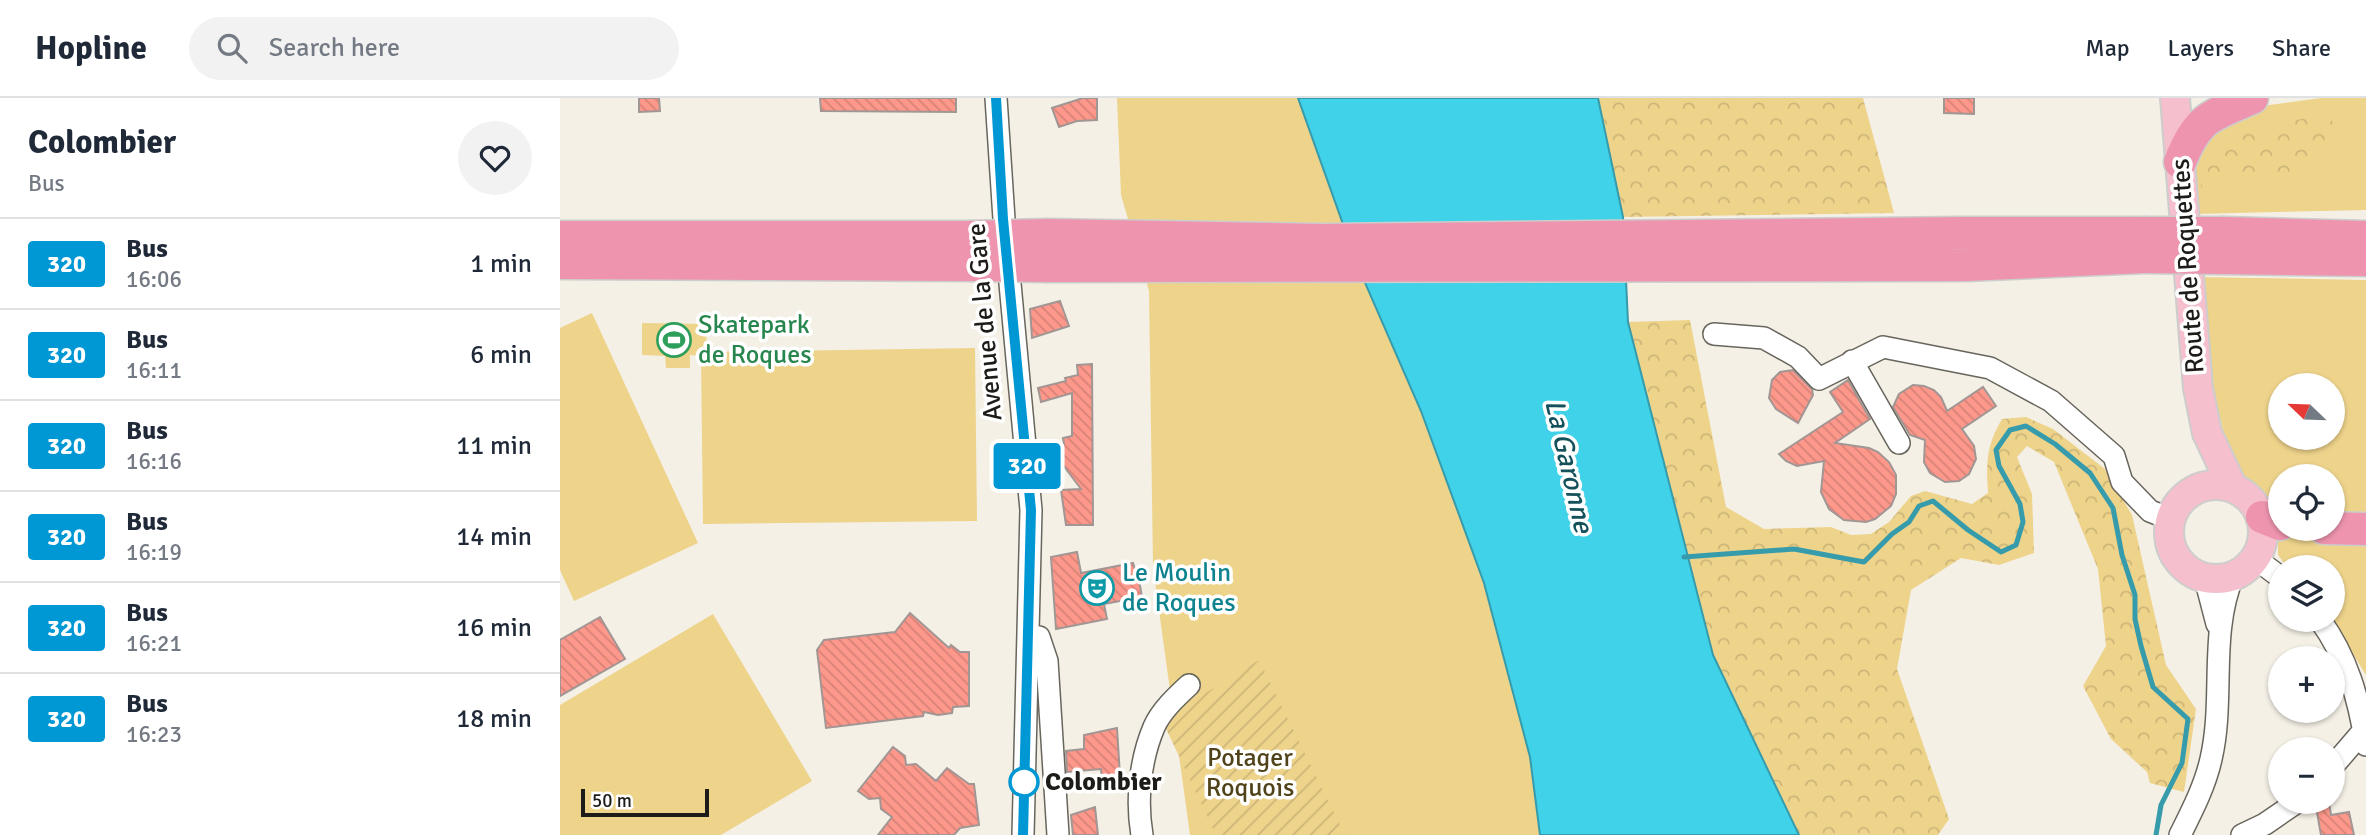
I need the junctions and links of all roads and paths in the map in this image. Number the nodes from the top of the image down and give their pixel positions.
1 (996, 98) edge
2 (2175, 98) edge
3 (2252, 98) edge
4 (2180, 162) junction
5 (560, 237) edge
6 (2366, 237) edge
7 (2144, 245) junction
8 (2222, 246) junction
9 (969, 251) junction
10 (1325, 254) junction
11 (2366, 260) edge
12 (560, 263) edge
13 (1714, 334) dead end
14 (1852, 361) junction
15 (2207, 433) junction
16 (1899, 443) dead end
17 (2202, 486) junction
18 (2232, 486) junction
19 (2268, 517) edge
20 (2170, 520) junction
21 (2268, 525) edge
22 (2345, 528) edge
23 (2366, 529) edge
24 (2256, 559) junction
25 (2268, 568) edge
26 (2233, 576) junction
27 (2205, 578) junction
28 (2219, 632) junction
29 (2329, 632) edge
30 (1029, 635) junction
31 (1189, 685) dead end
32 (2365, 737) edge
33 (2345, 755) edge
34 (2279, 814) edge
35 (1023, 835) edge
36 (1058, 835) edge
37 (1142, 835) edge
38 (2180, 835) edge
39 (2242, 835) edge

1 - 30 street, Avenue de la Gare
2 - 4 main road, Route de Roquettes
3 - 4 highway
4 - 15 main road, Route de Roquettes
5 - 9 highway
6 - 8 highway
7 - 8 highway, bridge
7 - 10 highway
7 - 10 highway
8 - 11 highway
9 - 10 highway, bridge
9 - 12 highway
13 - 14 street
14 - 16 street
14 - 20 street
15 - 17 main road, Route de Roquettes
15 - 18 main road, Route de Roquettes
17 - 18 main road
17 - 20 main road
18 - 19 main road
20 - 27 main road
21 - 24 main road
22 - 23 highway
24 - 25 street
24 - 26 main road
26 - 27 main road
26 - 28 street
27 - 28 street
28 - 38 street
29 - 32 street
30 - 35 street, Avenue de la Gare
30 - 36 street
31 - 37 street
32 - 33 street
34 - 39 street

